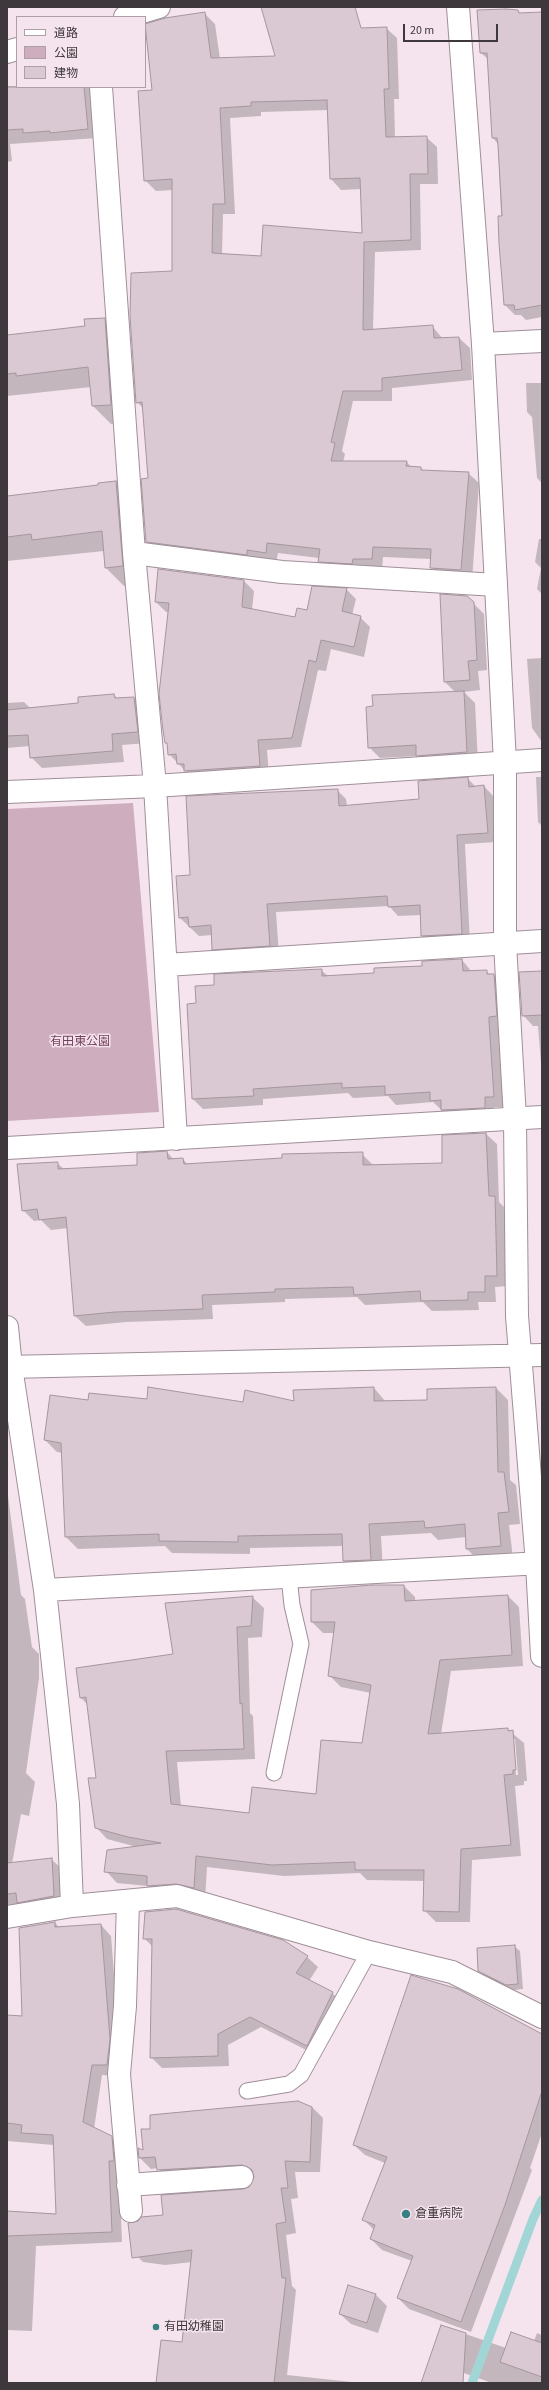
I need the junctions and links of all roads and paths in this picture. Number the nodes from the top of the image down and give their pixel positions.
1 (159, 7) edge
2 (458, 7) edge
3 (128, 16) edge
4 (101, 88) edge
5 (542, 341) edge
6 (483, 344) junction
7 (134, 553) junction
8 (496, 585) junction
9 (542, 760) edge
10 (505, 763) junction
11 (155, 786) junction
12 (7, 792) edge
13 (542, 941) edge
14 (505, 944) junction
15 (166, 965) junction
16 (542, 1117) edge
17 (515, 1118) junction
18 (176, 1139) junction
19 (7, 1148) edge
20 (7, 1327) edge
21 (542, 1355) edge
22 (520, 1357) junction
23 (9, 1367) edge
24 (539, 1563) edge
25 (289, 1577) junction
26 (45, 1590) junction
27 (542, 1656) edge
28 (274, 1773) dead end
29 (128, 1900) junction
30 (72, 1906) junction
31 (7, 1917) edge
32 (369, 1952) junction
33 (542, 2017) edge
34 (247, 2091) dead end
35 (242, 2176) dead end
36 (128, 2185) junction
37 (131, 2211) dead end

1 - 3 street
2 - 6 street
4 - 7 street
5 - 6 street
6 - 8 street
7 - 8 street
7 - 11 street
8 - 10 street
9 - 10 street
10 - 11 street
10 - 14 street
11 - 12 street
11 - 15 street
13 - 14 street
14 - 15 street
14 - 17 street
15 - 18 street
16 - 17 street
17 - 18 street
17 - 22 street
18 - 19 street
20 - 23 street
21 - 22 street
22 - 23 street
22 - 24 street
23 - 26 street
24 - 25 street
24 - 27 street
25 - 26 street
25 - 28 lane
26 - 30 street
29 - 30 street
29 - 32 street
29 - 36 street
30 - 31 street
32 - 33 street
32 - 34 lane
35 - 36 street
36 - 37 street

